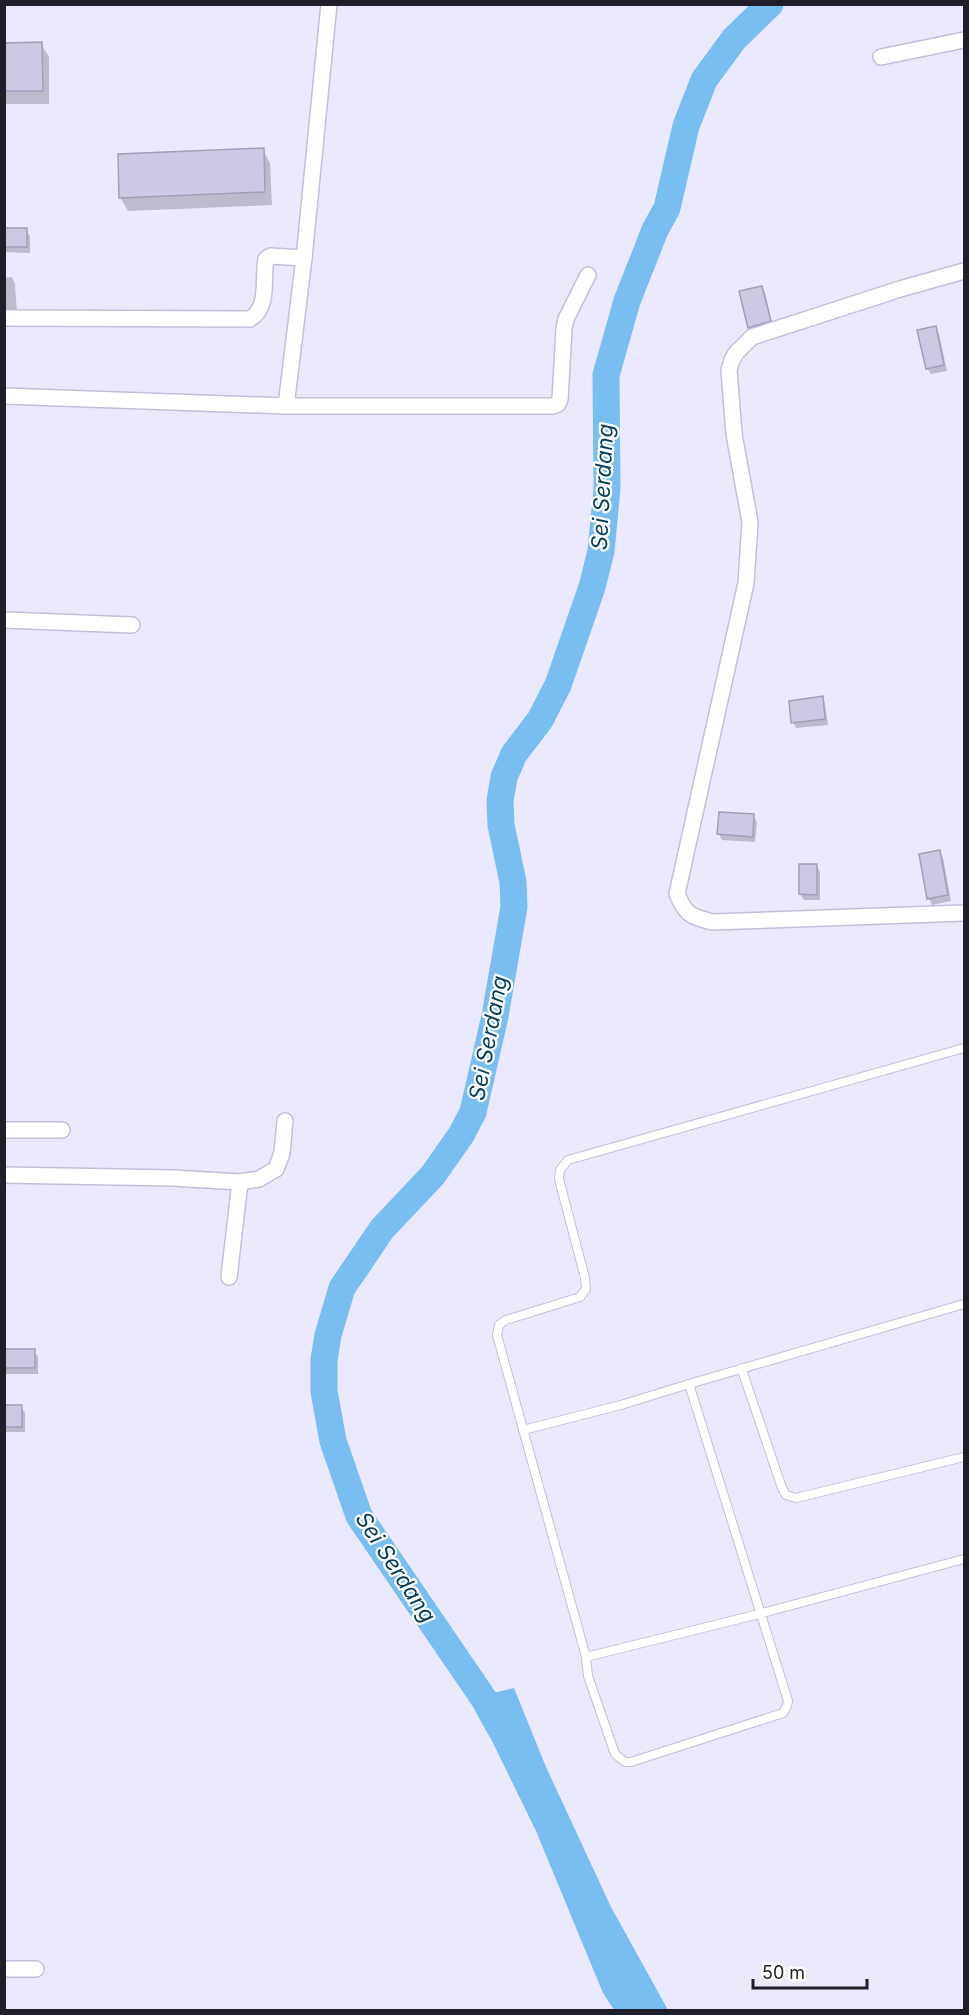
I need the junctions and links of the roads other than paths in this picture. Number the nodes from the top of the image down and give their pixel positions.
1 (329, 4) edge
2 (964, 40) edge
3 (881, 57) dead end
4 (300, 258) junction
5 (964, 271) edge
6 (588, 275) dead end
7 (4, 318) edge
8 (4, 396) edge
9 (286, 406) junction
10 (4, 620) edge
11 (132, 625) dead end
12 (964, 913) edge
13 (964, 1048) edge
14 (285, 1121) dead end
15 (4, 1130) edge
16 (62, 1130) dead end
17 (4, 1175) edge
18 (240, 1182) junction
19 (229, 1277) dead end
20 (964, 1304) edge
21 (742, 1370) junction
22 (689, 1384) junction
23 (523, 1430) junction
24 (964, 1457) edge
25 (964, 1559) edge
26 (759, 1614) junction
27 (586, 1658) junction
28 (4, 1969) edge
29 (36, 1969) dead end

1 - 4 street
2 - 3 street
4 - 7 street
4 - 9 street
5 - 12 street
6 - 9 street
8 - 9 street
10 - 11 street
13 - 23 lane
14 - 18 street
15 - 16 street
17 - 18 street
18 - 19 street
20 - 21 lane
21 - 22 lane
21 - 24 lane
22 - 23 lane
22 - 26 lane
23 - 27 lane
25 - 26 lane
26 - 27 lane
26 - 27 lane
28 - 29 street

